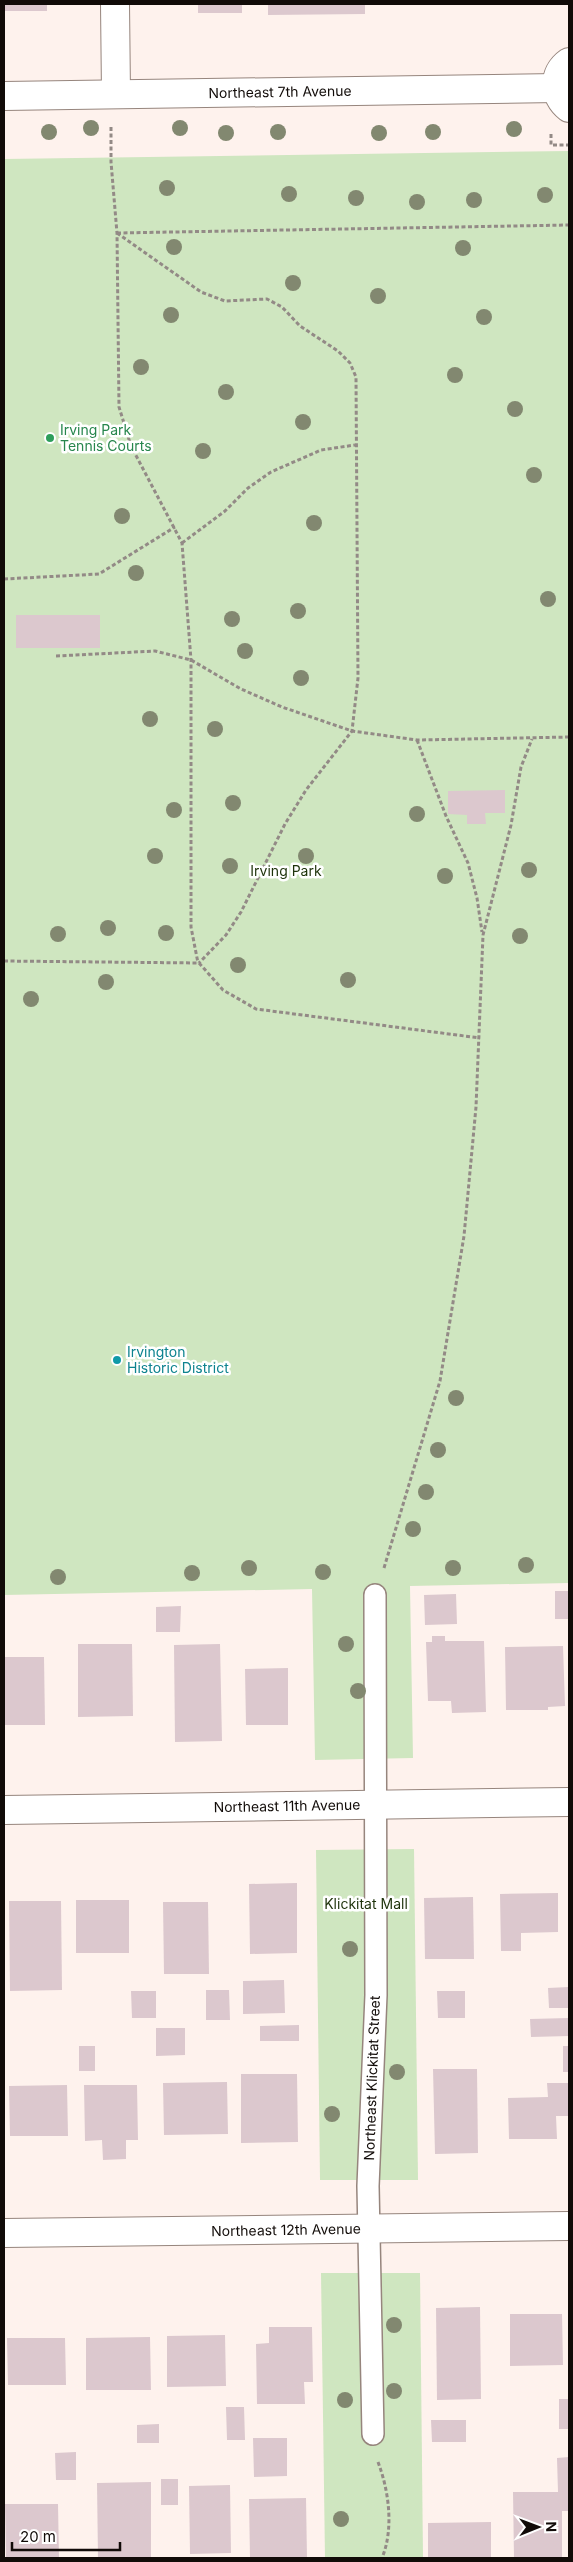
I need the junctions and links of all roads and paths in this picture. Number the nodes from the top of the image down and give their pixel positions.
1 (115, 4) edge
2 (569, 62) edge
3 (116, 94) junction
4 (4, 96) edge
5 (563, 98) edge
6 (569, 225) edge
7 (117, 233) junction
8 (355, 445) junction
9 (176, 527) junction
10 (182, 543) junction
11 (4, 579) edge
12 (56, 656) dead end
13 (191, 660) junction
14 (352, 731) junction
15 (569, 737) edge
16 (532, 739) junction
17 (417, 740) junction
18 (483, 935) junction
19 (4, 961) edge
20 (198, 963) junction
21 (480, 1038) junction
22 (374, 1595) joint
23 (569, 1802) edge
24 (375, 1805) junction
25 (4, 1810) edge
26 (569, 2226) edge
27 (370, 2229) junction
28 (4, 2233) edge
29 (372, 2434) joint
30 (382, 2558) edge

1 - 3 street
2 - 5 street
3 - 4 street, Northeast 7th Avenue
3 - 5 street, Northeast 7th Avenue
3 - 7 path
6 - 7 path
7 - 8 path
7 - 9 path
8 - 10 path
8 - 14 path
9 - 10 path
9 - 11 path
10 - 13 path
12 - 13 path
13 - 14 path
13 - 20 path
14 - 17 path
14 - 20 path
15 - 16 path
16 - 17 path
16 - 18 path
17 - 18 path
18 - 21 path
19 - 20 path
20 - 21 path
21 - 22 path
22 - 24 lane, Northeast Klickitat Street
23 - 24 street, Northeast 11th Avenue
24 - 25 street, Northeast 11th Avenue
24 - 27 lane, Northeast Klickitat Street
26 - 27 street, Northeast 12th Avenue
27 - 28 street, Northeast 12th Avenue
27 - 29 lane, Northeast Klickitat Street
29 - 30 path

